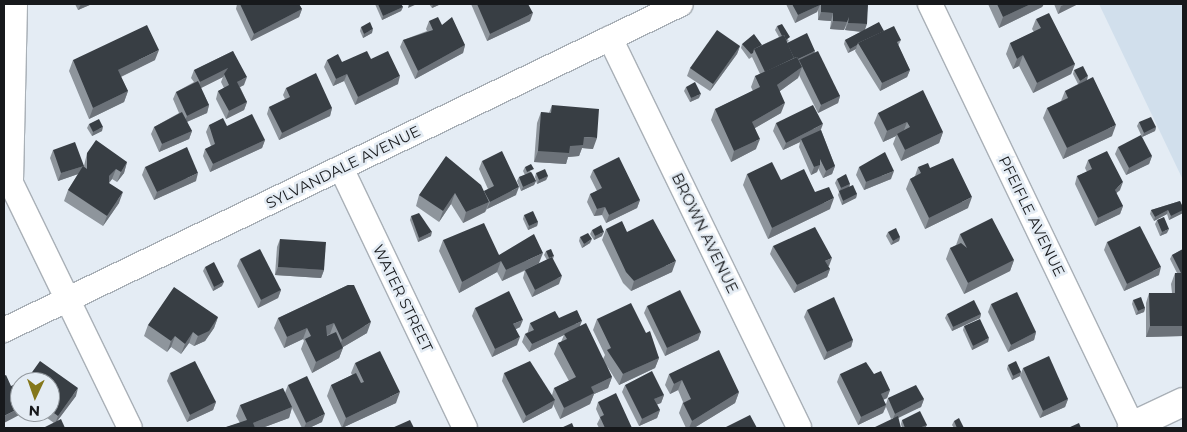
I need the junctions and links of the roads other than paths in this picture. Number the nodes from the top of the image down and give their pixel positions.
1 (15, 4) edge
2 (681, 4) edge
3 (930, 4) edge
4 (610, 38) junction
5 (8, 46) edge
6 (340, 168) junction
7 (70, 299) junction
8 (4, 330) edge
9 (1183, 402) edge
10 (1133, 427) edge
11 (130, 428) edge
12 (465, 428) edge
13 (800, 428) edge

1 - 5 street
2 - 4 street, SYLVANDALE AVENUE
3 - 10 street, PFEIFLE AVENUE
4 - 6 street, SYLVANDALE AVENUE
4 - 13 street, BROWN AVENUE
5 - 7 street
6 - 7 street, SYLVANDALE AVENUE
6 - 12 street, WATER STREET
7 - 8 street, SYLVANDALE AVENUE
7 - 11 street
9 - 10 street

